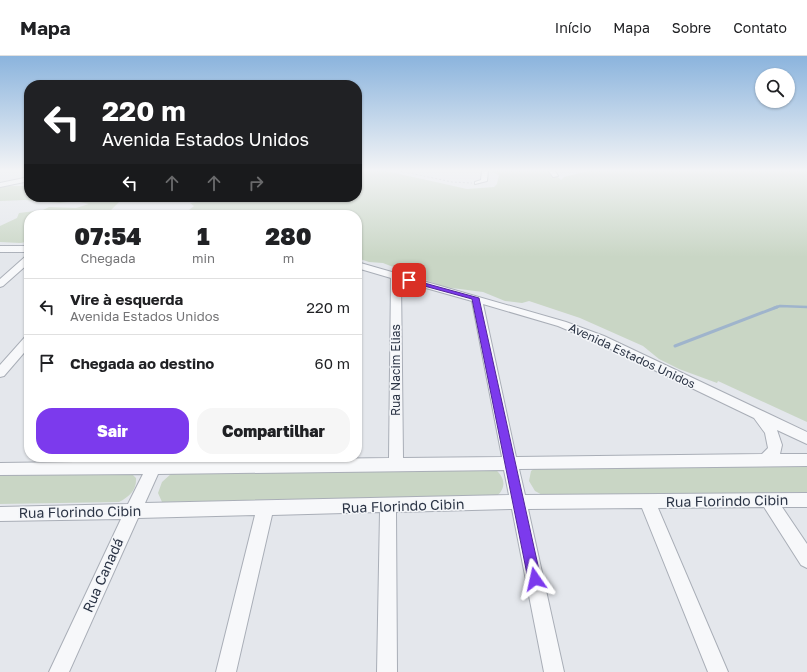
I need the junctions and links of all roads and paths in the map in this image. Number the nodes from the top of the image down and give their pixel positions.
1 (0, 249) edge
2 (24, 249) edge
3 (24, 262) edge
4 (362, 266) edge
5 (396, 276) junction
6 (0, 284) edge
7 (476, 298) junction
8 (24, 346) edge
9 (0, 373) edge
10 (753, 412) junction
11 (807, 438) edge
12 (767, 459) junction
13 (807, 460) edge
14 (156, 462) edge
15 (315, 462) edge
16 (511, 462) junction
17 (38, 463) edge
18 (396, 464) junction
19 (0, 469) edge
20 (807, 500) edge
21 (769, 501) junction
22 (519, 502) junction
23 (647, 502) junction
24 (388, 506) junction
25 (265, 509) junction
26 (131, 511) junction
27 (2, 516) edge
28 (807, 559) edge
29 (59, 672) edge
30 (226, 672) edge
31 (387, 672) edge
32 (554, 672) edge
33 (718, 672) edge

1 - 2 street
3 - 6 street
4 - 5 street, Avenida Estados Unidos
5 - 7 street, Avenida Estados Unidos
5 - 18 street, Rua Nacim Elias
7 - 10 street, Avenida Estados Unidos
7 - 16 street
8 - 9 street
10 - 11 street, Avenida Estados Unidos
10 - 12 street
12 - 13 street
12 - 16 street
14 - 17 street
14 - 26 street, Rua Canadá
15 - 18 street
16 - 18 street
16 - 22 street
17 - 19 street
20 - 21 street, Rua Florindo Cibin
21 - 23 street, Rua Florindo Cibin
21 - 28 street
22 - 23 street, Rua Florindo Cibin
22 - 24 street, Rua Florindo Cibin
22 - 32 street
23 - 33 street
24 - 25 street, Rua Florindo Cibin
24 - 31 street
25 - 26 street, Rua Florindo Cibin
25 - 30 street
26 - 27 street, Rua Florindo Cibin
26 - 29 street, Rua Canadá

